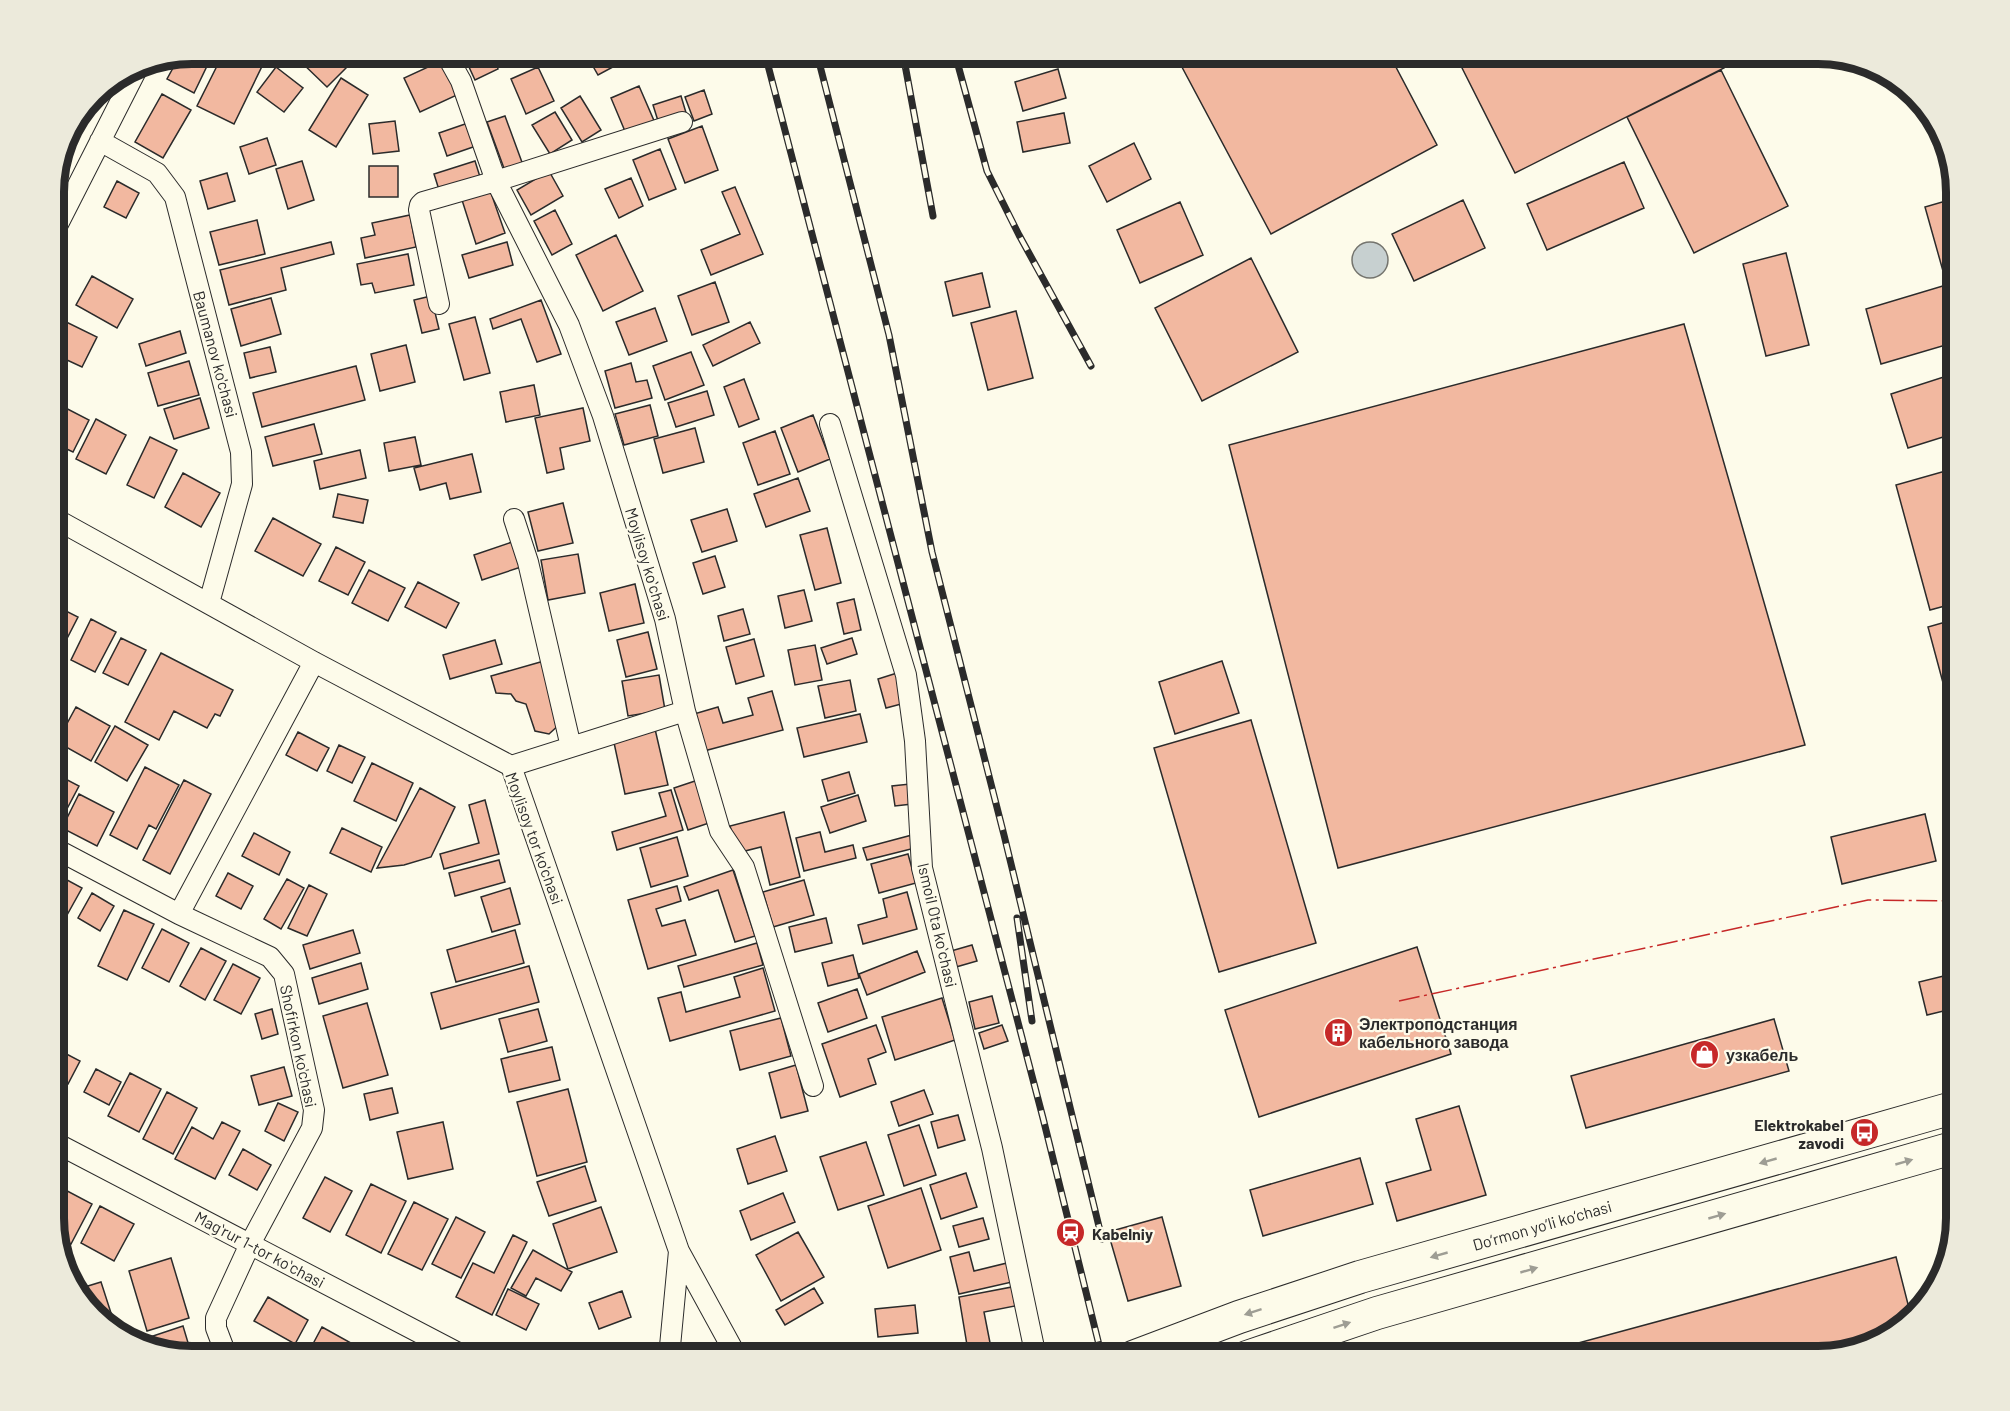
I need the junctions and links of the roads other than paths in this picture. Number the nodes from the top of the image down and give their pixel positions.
1 (452, 65) edge
2 (131, 81) edge
3 (682, 122) dead end
4 (100, 141) junction
5 (496, 182) junction
6 (65, 210) edge
7 (440, 304) dead end
8 (830, 424) dead end
9 (514, 519) dead end
10 (65, 524) edge
11 (209, 603) junction
12 (315, 662) junction
13 (685, 711) junction
14 (571, 747) junction
15 (511, 766) junction
16 (65, 854) edge
17 (179, 914) junction
18 (813, 1086) dead end
19 (1946, 1110) edge
20 (65, 1148) edge
21 (1946, 1150) edge
22 (250, 1244) junction
23 (679, 1251) junction
24 (223, 1346) edge
25 (445, 1346) edge
26 (670, 1346) edge
27 (731, 1346) edge
28 (1034, 1346) edge
29 (1162, 1346) edge
30 (1280, 1346) edge

1 - 5 street, Moylisoy koʻchasi
2 - 4 street
3 - 5 street
4 - 6 street
4 - 11 street, Baumanov ko'chasi
5 - 7 street
5 - 13 street, Moylisoy koʻchasi
8 - 28 street, Ismoil Ota koʻchasi
9 - 14 street
10 - 11 street, Moylisoy tor ko'chasi
11 - 12 street, Moylisoy tor ko'chasi
12 - 15 street, Moylisoy tor ko'chasi
12 - 17 street
13 - 14 street
13 - 18 street, Moylisoy koʻchasi
14 - 15 street
15 - 23 street, Moylisoy tor ko'chasi
16 - 17 street, Shofirkon ko'chasi
17 - 22 street, Shofirkon ko'chasi
19 -> 29 main road, Do‘rmon yo‘li ko‘chasi
20 - 22 street, Magʻrur 1-tor koʻchasi
30 -> 21 main road
22 - 24 street, Shofirkon ko'chasi
22 - 25 street, Magʻrur 1-tor koʻchasi
23 - 26 street
23 - 27 street, Moylisoy tor ko'chasi

